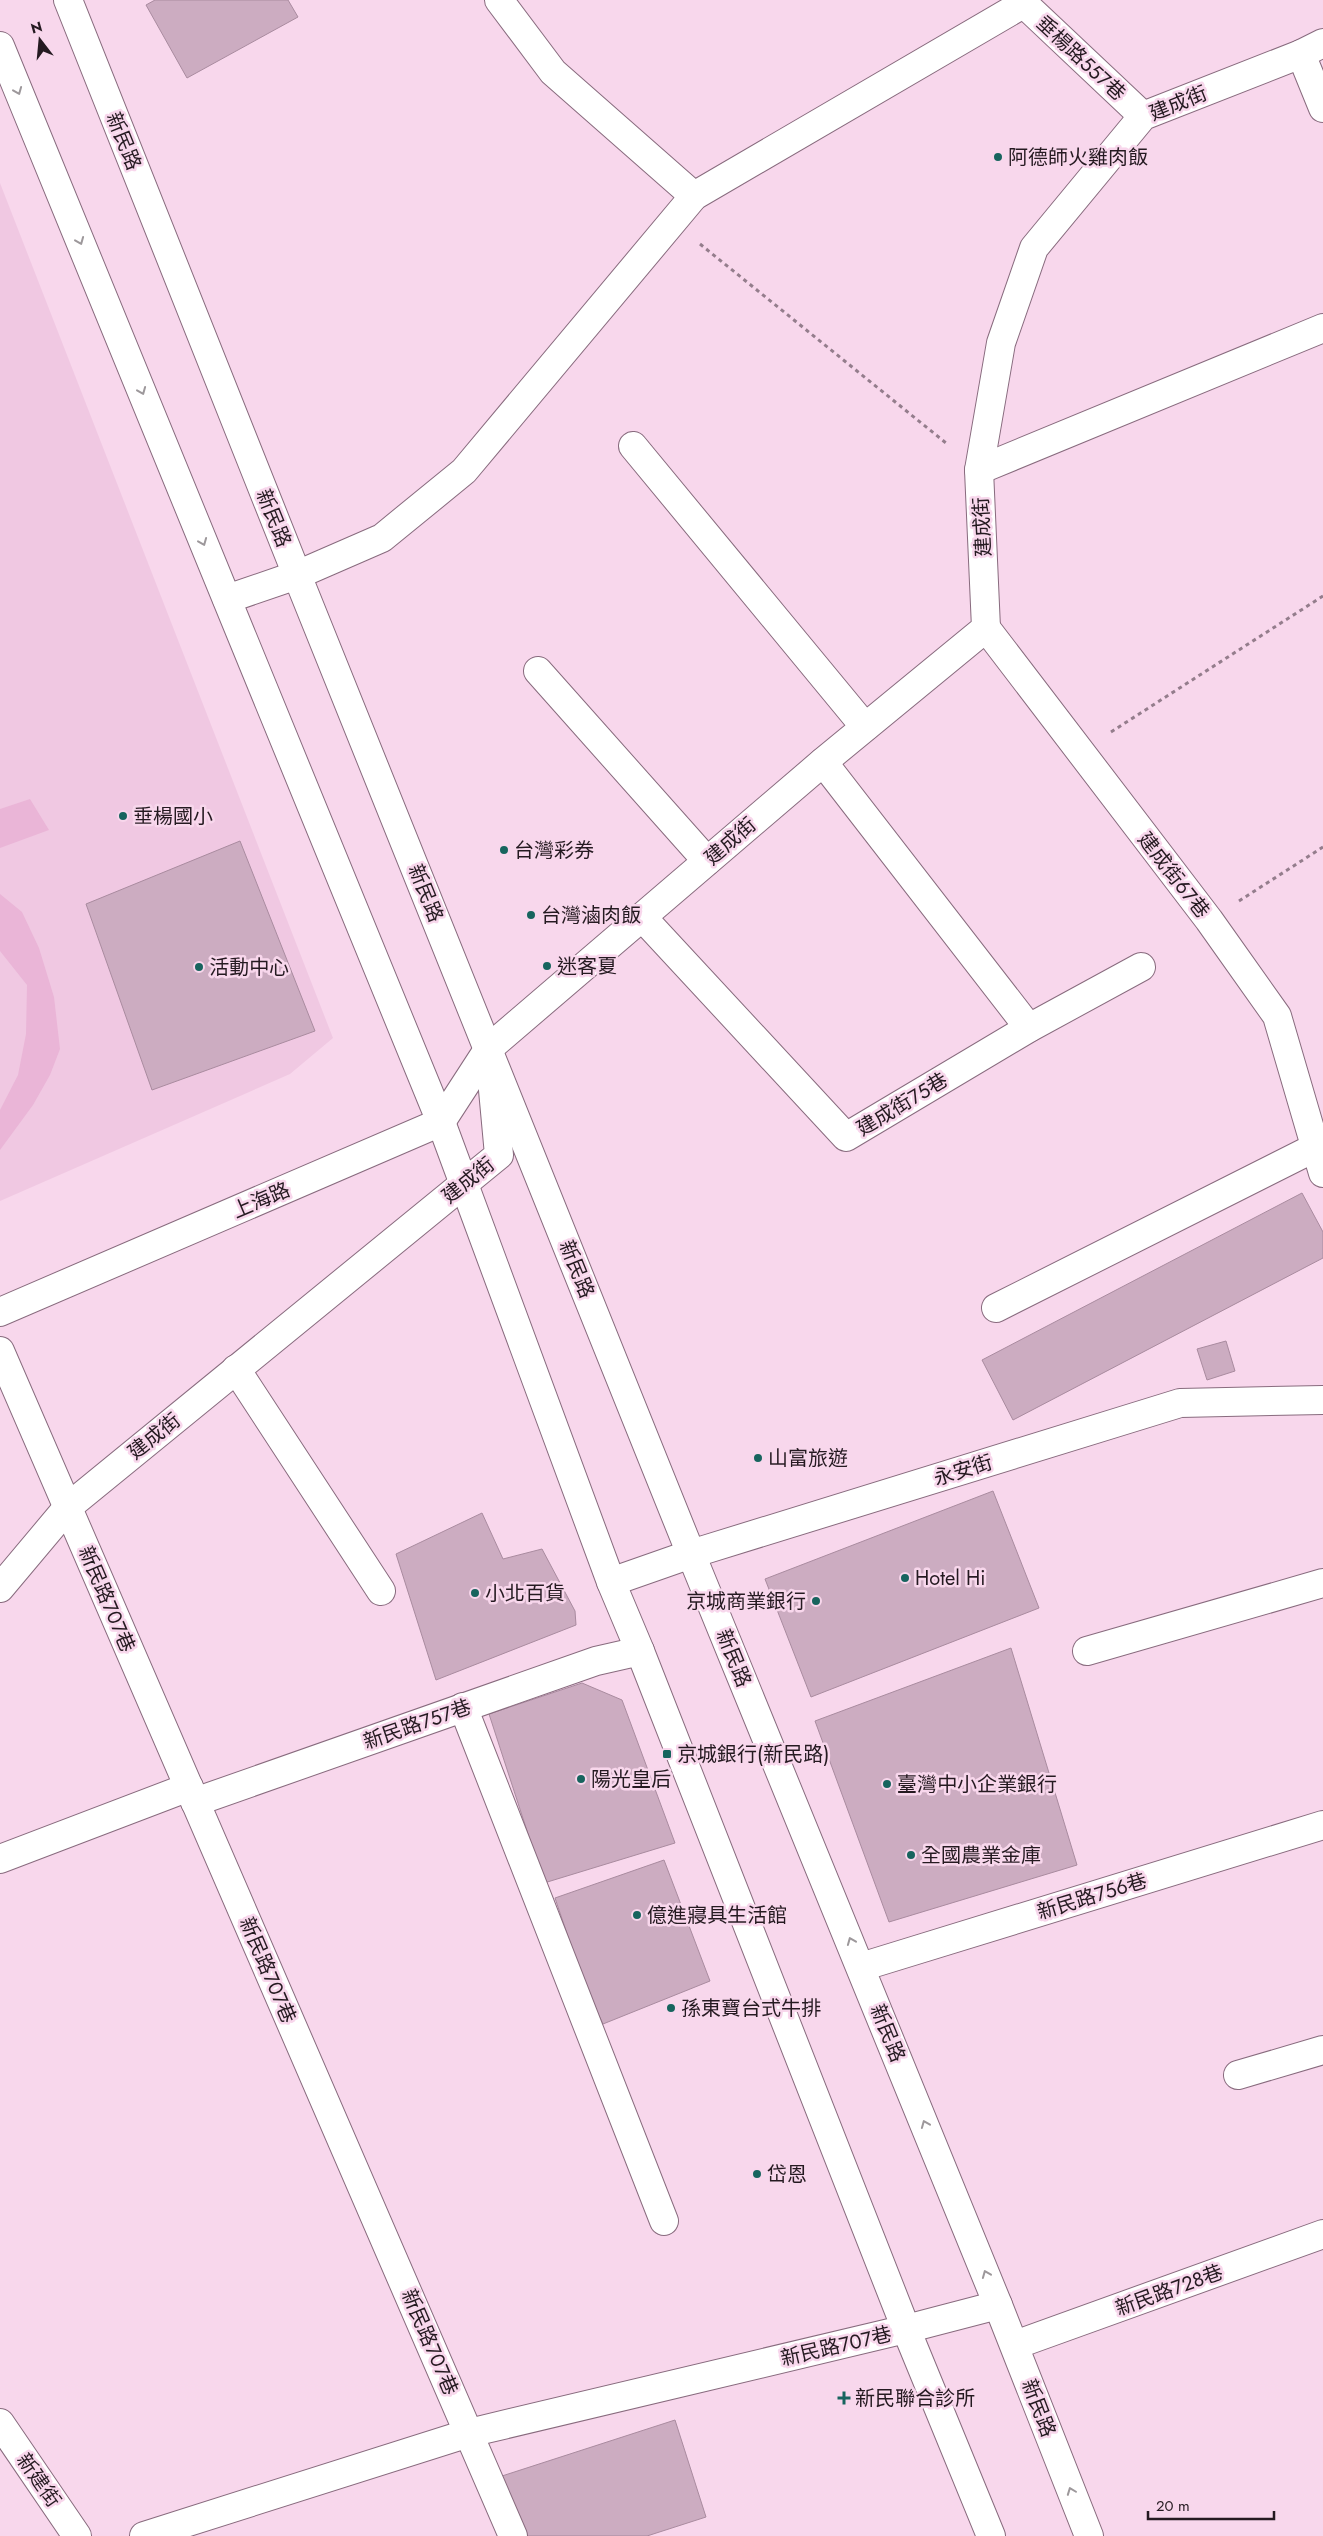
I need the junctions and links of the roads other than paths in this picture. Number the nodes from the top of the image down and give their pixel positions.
1 (68, 0) edge
2 (499, 0) edge
3 (1021, 2) edge
4 (0, 46) edge
5 (1312, 48) edge
6 (1323, 108) edge
7 (1143, 116) junction
8 (694, 196) junction
9 (1323, 328) edge
10 (633, 446) dead end
11 (979, 470) junction
12 (297, 575) junction
13 (227, 599) junction
14 (986, 628) junction
15 (538, 671) dead end
16 (865, 727) junction
17 (823, 762) junction
18 (706, 861) junction
19 (642, 917) junction
20 (1141, 967) dead end
21 (1029, 1028) junction
22 (488, 1048) junction
23 (441, 1122) junction
24 (1319, 1160) edge
25 (463, 1183) junction
26 (996, 1308) dead end
27 (0, 1312) edge
28 (0, 1351) edge
29 (236, 1369) junction
30 (1323, 1400) edge
31 (68, 1508) junction
32 (691, 1554) junction
33 (611, 1582) junction
34 (1323, 1583) edge
35 (0, 1588) edge
36 (381, 1591) dead end
37 (640, 1651) junction
38 (1087, 1652) dead end
39 (463, 1708) junction
40 (192, 1794) junction
41 (1323, 1825) edge
42 (0, 1859) edge
43 (861, 1967) junction
44 (1323, 2050) edge
45 (1238, 2075) dead end
46 (664, 2220) dead end
47 (1323, 2234) edge
48 (998, 2305) junction
49 (906, 2329) junction
50 (1015, 2345) junction
51 (0, 2423) edge
52 (469, 2433) junction
53 (78, 2536) edge
54 (144, 2536) edge
55 (513, 2536) edge
56 (991, 2536) edge
57 (1089, 2536) edge

1 - 12 street, 新民路
2 - 8 street
3 - 7 street, 垂楊路557巷
3 - 8 street
4 -> 13 street
5 - 6 street
5 - 7 street, 建成街
7 - 11 street, 建成街
8 - 12 street
9 - 11 street
10 - 16 street
11 - 14 street, 建成街
12 - 13 street
12 - 22 street, 新民路
13 - 23 street
14 - 16 street, 建成街
14 - 24 street, 建成街67巷
15 - 18 street
16 - 17 street, 建成街
17 - 18 street, 建成街
17 - 21 street
18 - 19 street, 建成街
19 - 21 street, 建成街75巷
19 - 22 street, 建成街
20 - 21 street, 建成街75巷
22 - 23 street
22 - 25 street, 建成街
22 - 32 street, 新民路
23 - 25 street
23 - 27 street, 上海路
24 - 26 street
25 - 29 street, 建成街
25 - 33 street
28 - 31 street, 新民路707巷
29 - 31 street, 建成街
29 - 36 street
30 - 32 street, 永安街
31 - 35 street, 建成街
31 - 40 street, 新民路707巷
32 - 33 street, 永安街
43 -> 32 street, 新民路
33 - 37 street
34 - 38 street
37 - 39 street, 新民路757巷
37 - 49 street
39 - 40 street, 新民路757巷
39 - 46 street
40 - 42 street, 新民路757巷
40 - 52 street, 新民路707巷
41 - 43 street, 新民路756巷
48 -> 43 street, 新民路
44 - 45 street
47 - 50 street, 新民路728巷
48 - 49 street, 新民路707巷
48 - 50 street, 新民路
49 - 52 street, 新民路707巷
49 - 56 street
57 -> 50 street, 新民路
51 - 53 street, 新建街
52 - 54 street, 新民路707巷
52 - 55 street, 新民路707巷

